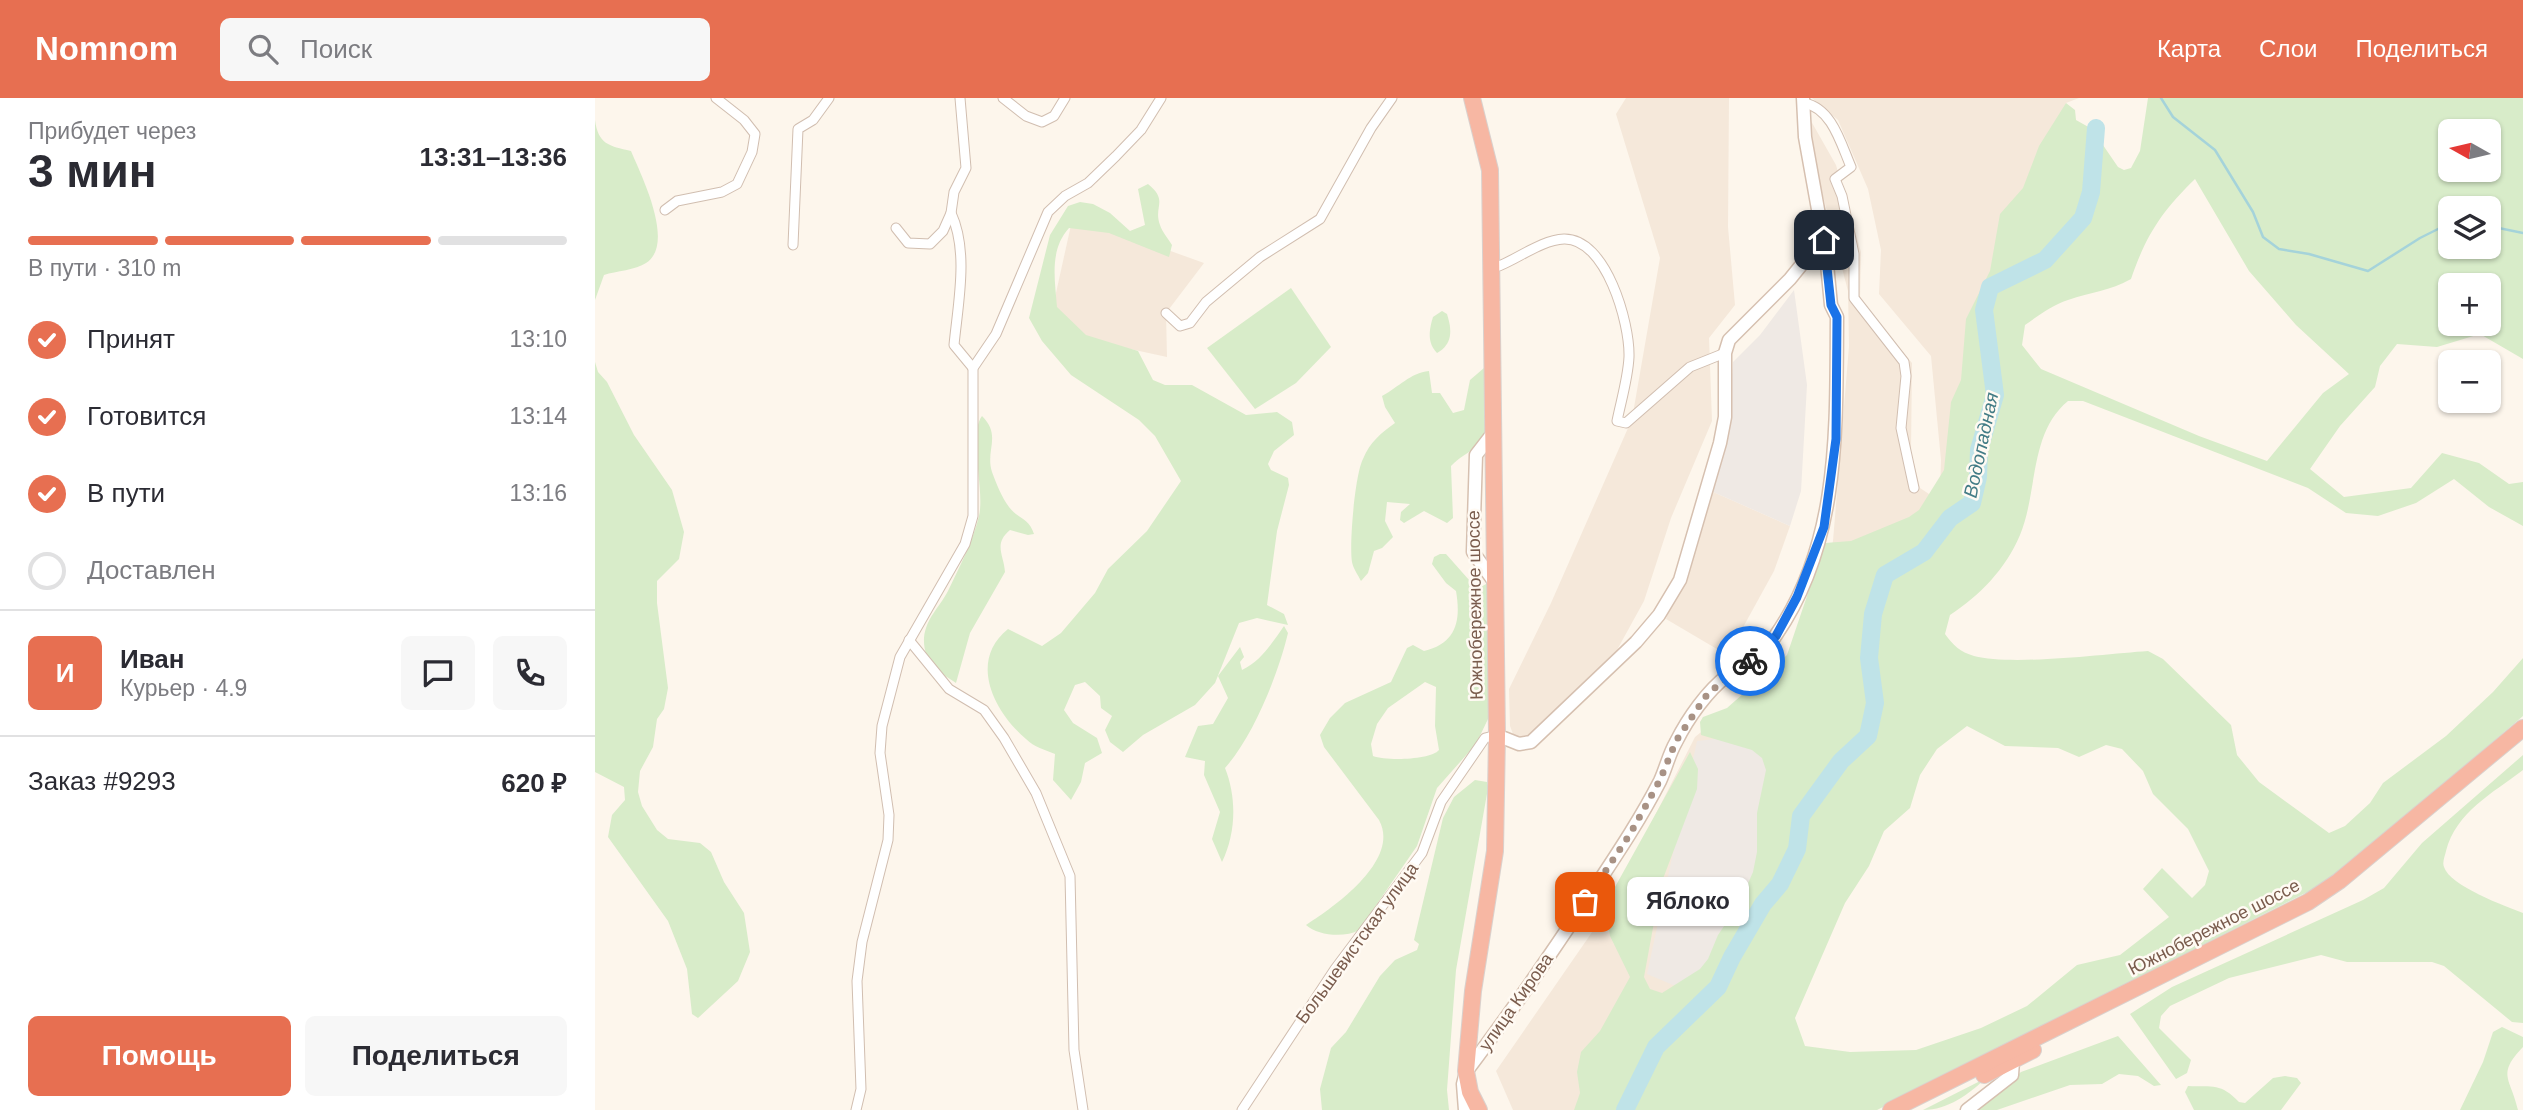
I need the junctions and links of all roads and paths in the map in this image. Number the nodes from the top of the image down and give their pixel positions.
1 (716, 98) edge
2 (829, 98) edge
3 (960, 98) edge
4 (1003, 98) edge
5 (1065, 98) edge
6 (1161, 98) edge
7 (1392, 98) edge
8 (1472, 98) edge
9 (1480, 98) edge
10 (1804, 100) edge
11 (665, 210) dead end
12 (951, 213) junction
13 (1821, 226) junction
14 (897, 228) dead end
15 (793, 245) dead end
16 (1499, 266) junction
17 (1790, 279) junction
18 (1831, 305) junction
19 (1166, 313) dead end
20 (1725, 353) junction
21 (973, 368) junction
22 (1914, 488) dead end
23 (909, 640) junction
24 (2523, 728) edge
25 (1495, 737) junction
26 (2523, 740) edge
27 (2219, 951) junction
28 (2011, 1056) junction
29 (1468, 1069) junction
30 (856, 1110) edge
31 (1083, 1110) edge
32 (1242, 1110) edge
33 (1465, 1110) edge
34 (1479, 1110) edge
35 (1485, 1110) edge
36 (1891, 1110) edge
37 (1912, 1110) edge
38 (1967, 1110) edge

1 - 11 street
2 - 15 street
3 - 12 street
4 - 5 street
6 - 21 street
7 - 19 street
8 - 25 highway, Южнобережное шоссе
9 - 16 highway, Южнобережное шоссе
10 - 13 main road, улица Кирова
10 - 22 street
12 - 14 street
12 - 21 street
13 - 17 main road
13 - 18 main road, улица Кирова
16 - 20 street
16 - 25 highway, Южнобережное шоссе
17 - 18 main road
17 - 20 main road
18 - 29 main road, улица Кирова
20 - 25 main road
21 - 23 street
23 - 30 street
23 - 31 street
24 - 27 highway, Южнобережное шоссе
25 - 29 highway, Южнобережное шоссе
25 - 29 highway, Южнобережное шоссе
25 - 32 street, Большевистская улица
26 - 27 highway, Южнобережное шоссе
27 - 28 highway, Южнобережное шоссе
28 - 36 highway, Южнобережное шоссе
28 - 37 highway, Южнобережное шоссе
28 - 38 main road
29 - 33 main road
29 - 34 highway, Южнобережное шоссе
29 - 35 highway, Южнобережное шоссе

